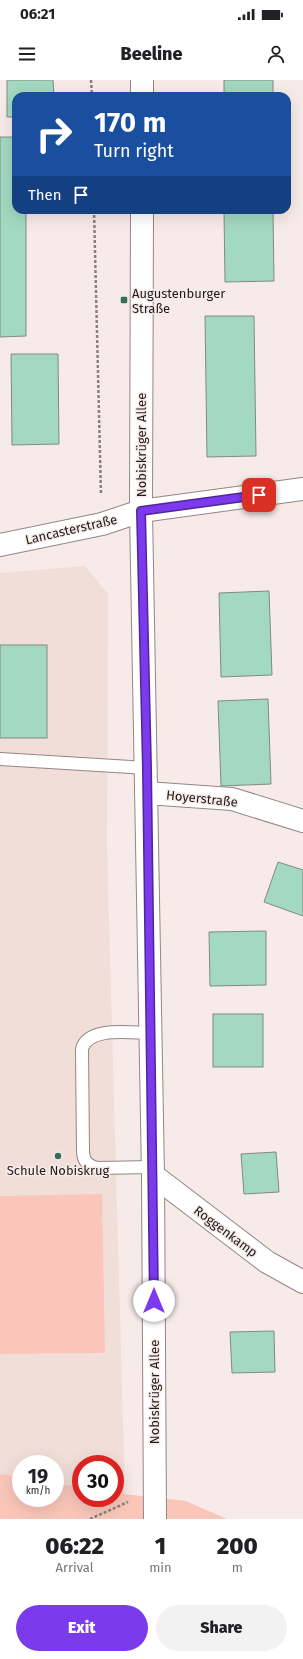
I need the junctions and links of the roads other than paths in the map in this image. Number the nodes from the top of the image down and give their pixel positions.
1 (142, 80) edge
2 (142, 92) edge
3 (142, 214) edge
4 (303, 490) edge
5 (141, 511) junction
6 (0, 545) edge
7 (0, 759) edge
8 (147, 768) junction
9 (146, 793) junction
10 (303, 821) edge
11 (150, 1033) junction
12 (152, 1171) junction
13 (303, 1282) edge
14 (155, 1519) edge

1 - 2 street
3 - 5 street, Nobiskrüger Allee
4 - 5 street
5 - 6 street, Lancasterstraße
5 - 8 street, Nobiskrüger Allee
7 - 8 lane
8 - 9 street, Nobiskrüger Allee
9 - 10 street, Hoyerstraße
9 - 11 street, Nobiskrüger Allee
11 - 12 street, Nobiskrüger Allee
11 - 12 lane
12 - 13 street, Roggenkamp
12 - 14 street, Nobiskrüger Allee

